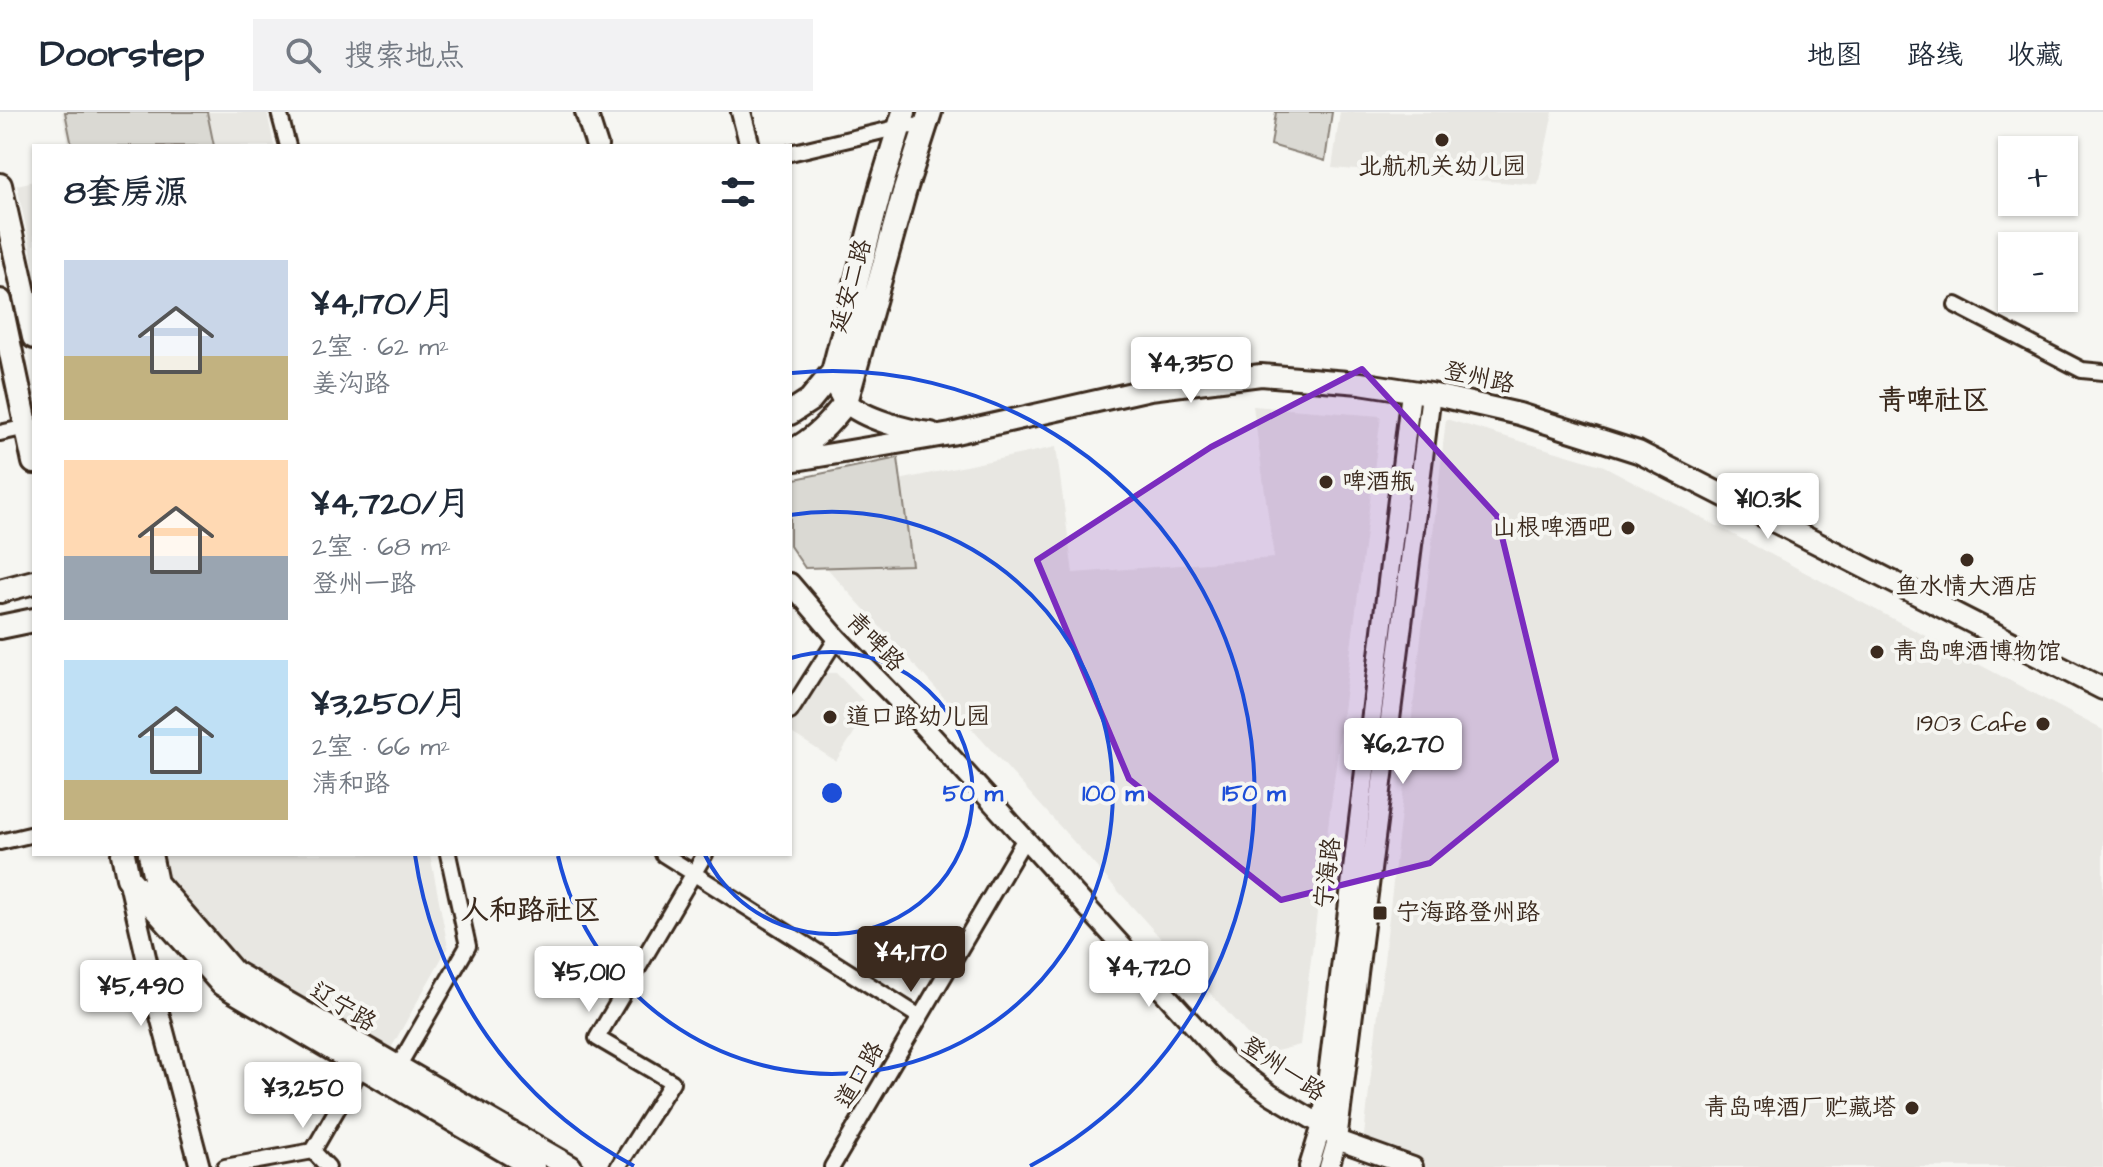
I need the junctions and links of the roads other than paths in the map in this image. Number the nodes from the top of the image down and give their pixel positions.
1 (279, 112) edge
2 (586, 112) edge
3 (741, 112) edge
4 (928, 119) edge
5 (902, 120) edge
6 (287, 144) edge
7 (596, 144) edge
8 (749, 144) edge
9 (792, 152) edge
10 (0, 185) edge
11 (1956, 305) dead end
12 (2, 316) edge
13 (32, 325) edge
14 (833, 372) junction
15 (2103, 372) edge
16 (1421, 393) junction
17 (846, 402) junction
18 (792, 412) edge
19 (27, 427) junction
20 (0, 433) edge
21 (951, 434) junction
22 (792, 451) edge
23 (32, 452) edge
24 (792, 461) edge
25 (32, 583) edge
26 (792, 585) edge
27 (0, 591) edge
28 (32, 620) edge
29 (0, 627) edge
30 (837, 638) junction
31 (2103, 689) edge
32 (792, 709) edge
33 (32, 834) edge
34 (1024, 840) junction
35 (0, 842) edge
36 (123, 856) edge
37 (150, 856) edge
38 (448, 856) edge
39 (666, 856) edge
40 (704, 856) edge
41 (695, 873) junction
42 (128, 878) junction
43 (920, 1017) junction
44 (362, 1066) junction
45 (393, 1076) junction
46 (1322, 1125) junction
47 (1337, 1140) junction
48 (313, 1151) junction
49 (508, 1161) edge
50 (200, 1167) edge
51 (225, 1167) edge
52 (328, 1167) edge
53 (533, 1167) edge
54 (570, 1167) edge
55 (618, 1167) edge
56 (832, 1167) edge
57 (1309, 1167) edge
58 (1329, 1167) edge
59 (1413, 1167) edge

1 - 6 street
2 - 7 main road
3 - 8 street
4 - 5 street
4 - 17 main road, 延安二路
5 - 9 street
5 - 14 main road, 延安二路
10 - 13 main road
11 - 15 street
12 - 19 main road
14 - 17 main road
14 - 18 main road
16 - 21 main road, 登州路
16 - 31 main road, 登州路
16 - 46 street, 宁海路
16 - 47 street, 宁海路
17 - 21 main road
17 - 22 main road, 延安二路
19 - 20 street
19 - 23 main road
21 - 24 main road, 登州路
25 - 27 main road
26 - 30 street, 青啤路
28 - 29 main road
30 - 32 street
30 - 34 street, 青啤路
33 - 35 street
34 - 43 street, 道口路
34 - 46 street, 登州一路
36 - 42 main road
37 - 45 main road, 辽宁路
38 - 45 street
39 - 41 street
40 - 41 street
41 - 43 street
41 - 55 street
42 - 44 main road, 辽宁路
42 - 50 street
43 - 56 street, 道口路
44 - 45 main road, 辽宁路
44 - 48 street
45 - 49 main road, 辽宁路
45 - 54 main road, 辽宁路
46 - 47 street, 登州一路
46 - 57 street, 宁海路
47 - 58 street, 宁海路
47 - 59 street
48 - 51 street
48 - 52 street
49 - 53 main road, 辽宁路

